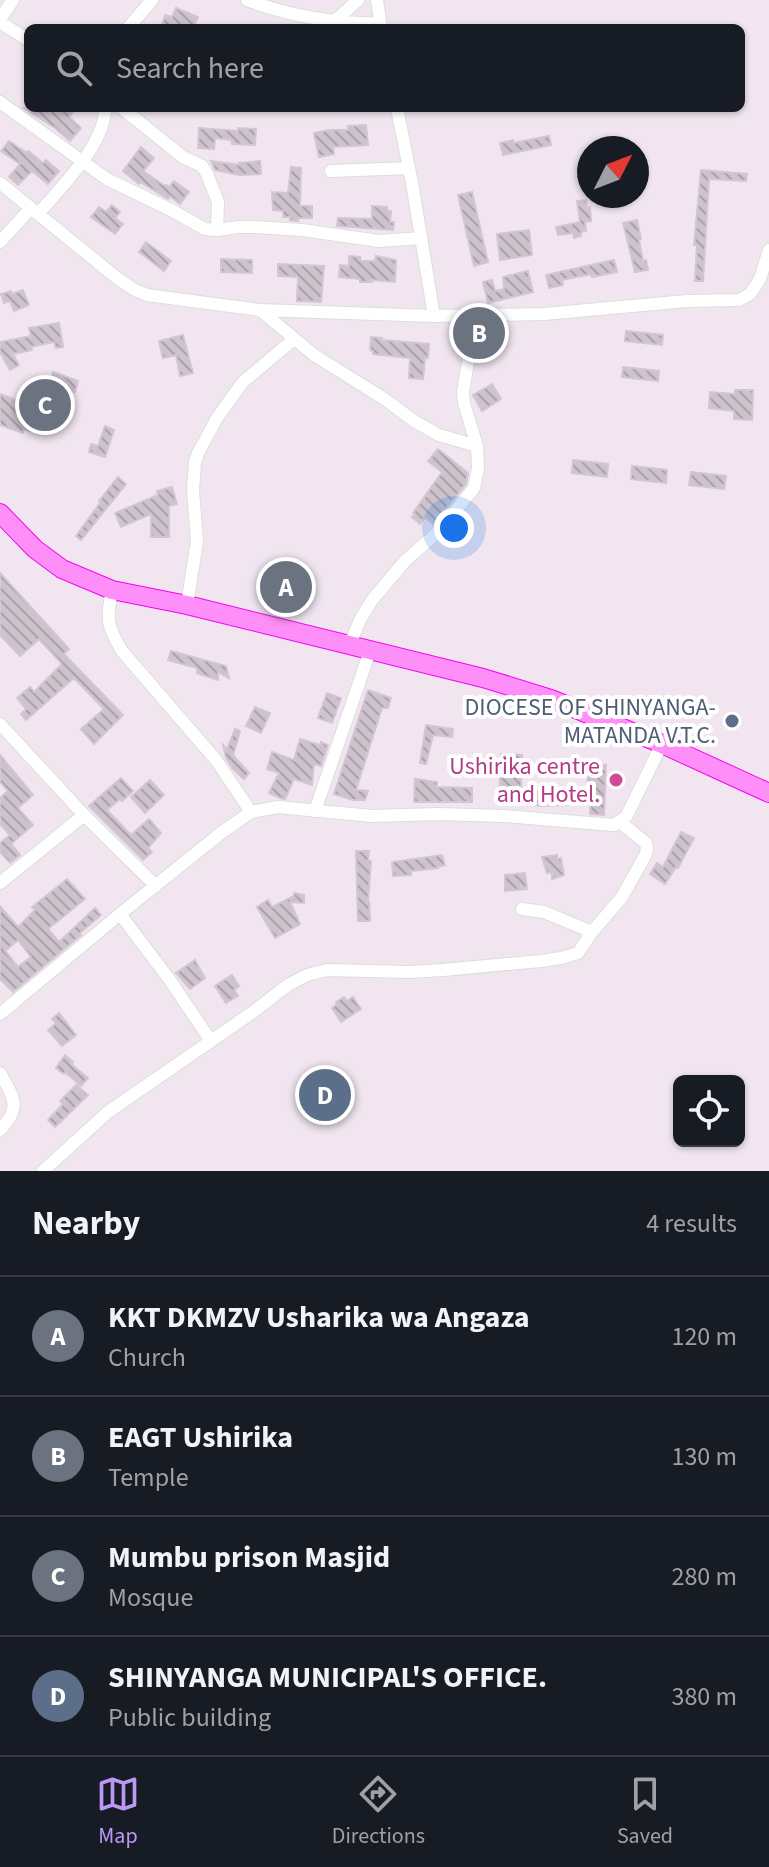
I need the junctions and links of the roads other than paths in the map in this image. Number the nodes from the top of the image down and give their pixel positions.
1 (13, 0) edge
2 (152, 0) edge
3 (247, 0) edge
4 (358, 0) edge
5 (377, 0) edge
6 (0, 21) edge
7 (335, 21) junction
8 (131, 24) edge
9 (362, 24) edge
10 (380, 24) edge
11 (24, 37) edge
12 (0, 102) edge
13 (105, 112) edge
14 (127, 112) edge
15 (398, 112) edge
16 (82, 162) junction
17 (409, 168) junction
18 (331, 171) dead end
19 (0, 183) edge
20 (35, 211) junction
21 (217, 230) junction
22 (421, 238) junction
23 (0, 242) edge
24 (769, 250) edge
25 (260, 310) junction
26 (434, 316) junction
27 (467, 316) junction
28 (293, 340) junction
29 (477, 446) junction
30 (0, 513) edge
31 (112, 590) junction
32 (187, 605) junction
33 (349, 646) junction
34 (370, 651) junction
35 (0, 724) edge
36 (662, 744) junction
37 (769, 793) edge
38 (315, 811) junction
39 (251, 812) junction
40 (84, 815) junction
41 (620, 822) junction
42 (1, 880) edge
43 (156, 886) junction
44 (522, 909) dead end
45 (120, 914) junction
46 (592, 932) junction
47 (0, 1014) edge
48 (211, 1041) junction
49 (0, 1073) edge
50 (0, 1130) edge
51 (43, 1171) edge

1 - 6 street
2 - 8 street
3 - 7 street
4 - 7 street
5 - 10 street
6 - 11 street
7 - 9 street
12 - 16 street
13 - 16 street
14 - 21 street
15 - 17 street
16 - 20 street
16 - 21 street
17 - 18 street
17 - 22 street
19 - 20 street
20 - 23 street
20 - 25 street
21 - 22 street
22 - 26 street
24 - 27 street
25 - 26 street
25 - 28 street
26 - 27 street
27 - 29 street
28 - 29 street
28 - 32 street
29 - 33 street
30 - 31 highway
31 - 32 highway
31 - 39 street
32 - 33 highway
33 - 34 highway
34 - 36 highway
34 - 38 street
35 - 40 street
36 - 37 highway
36 - 41 street
38 - 39 street
38 - 41 street
39 - 43 street
40 - 42 street
40 - 43 street
41 - 46 street
43 - 45 street
44 - 46 street
45 - 47 street
45 - 48 street
46 - 48 street
48 - 51 street
49 - 50 street

